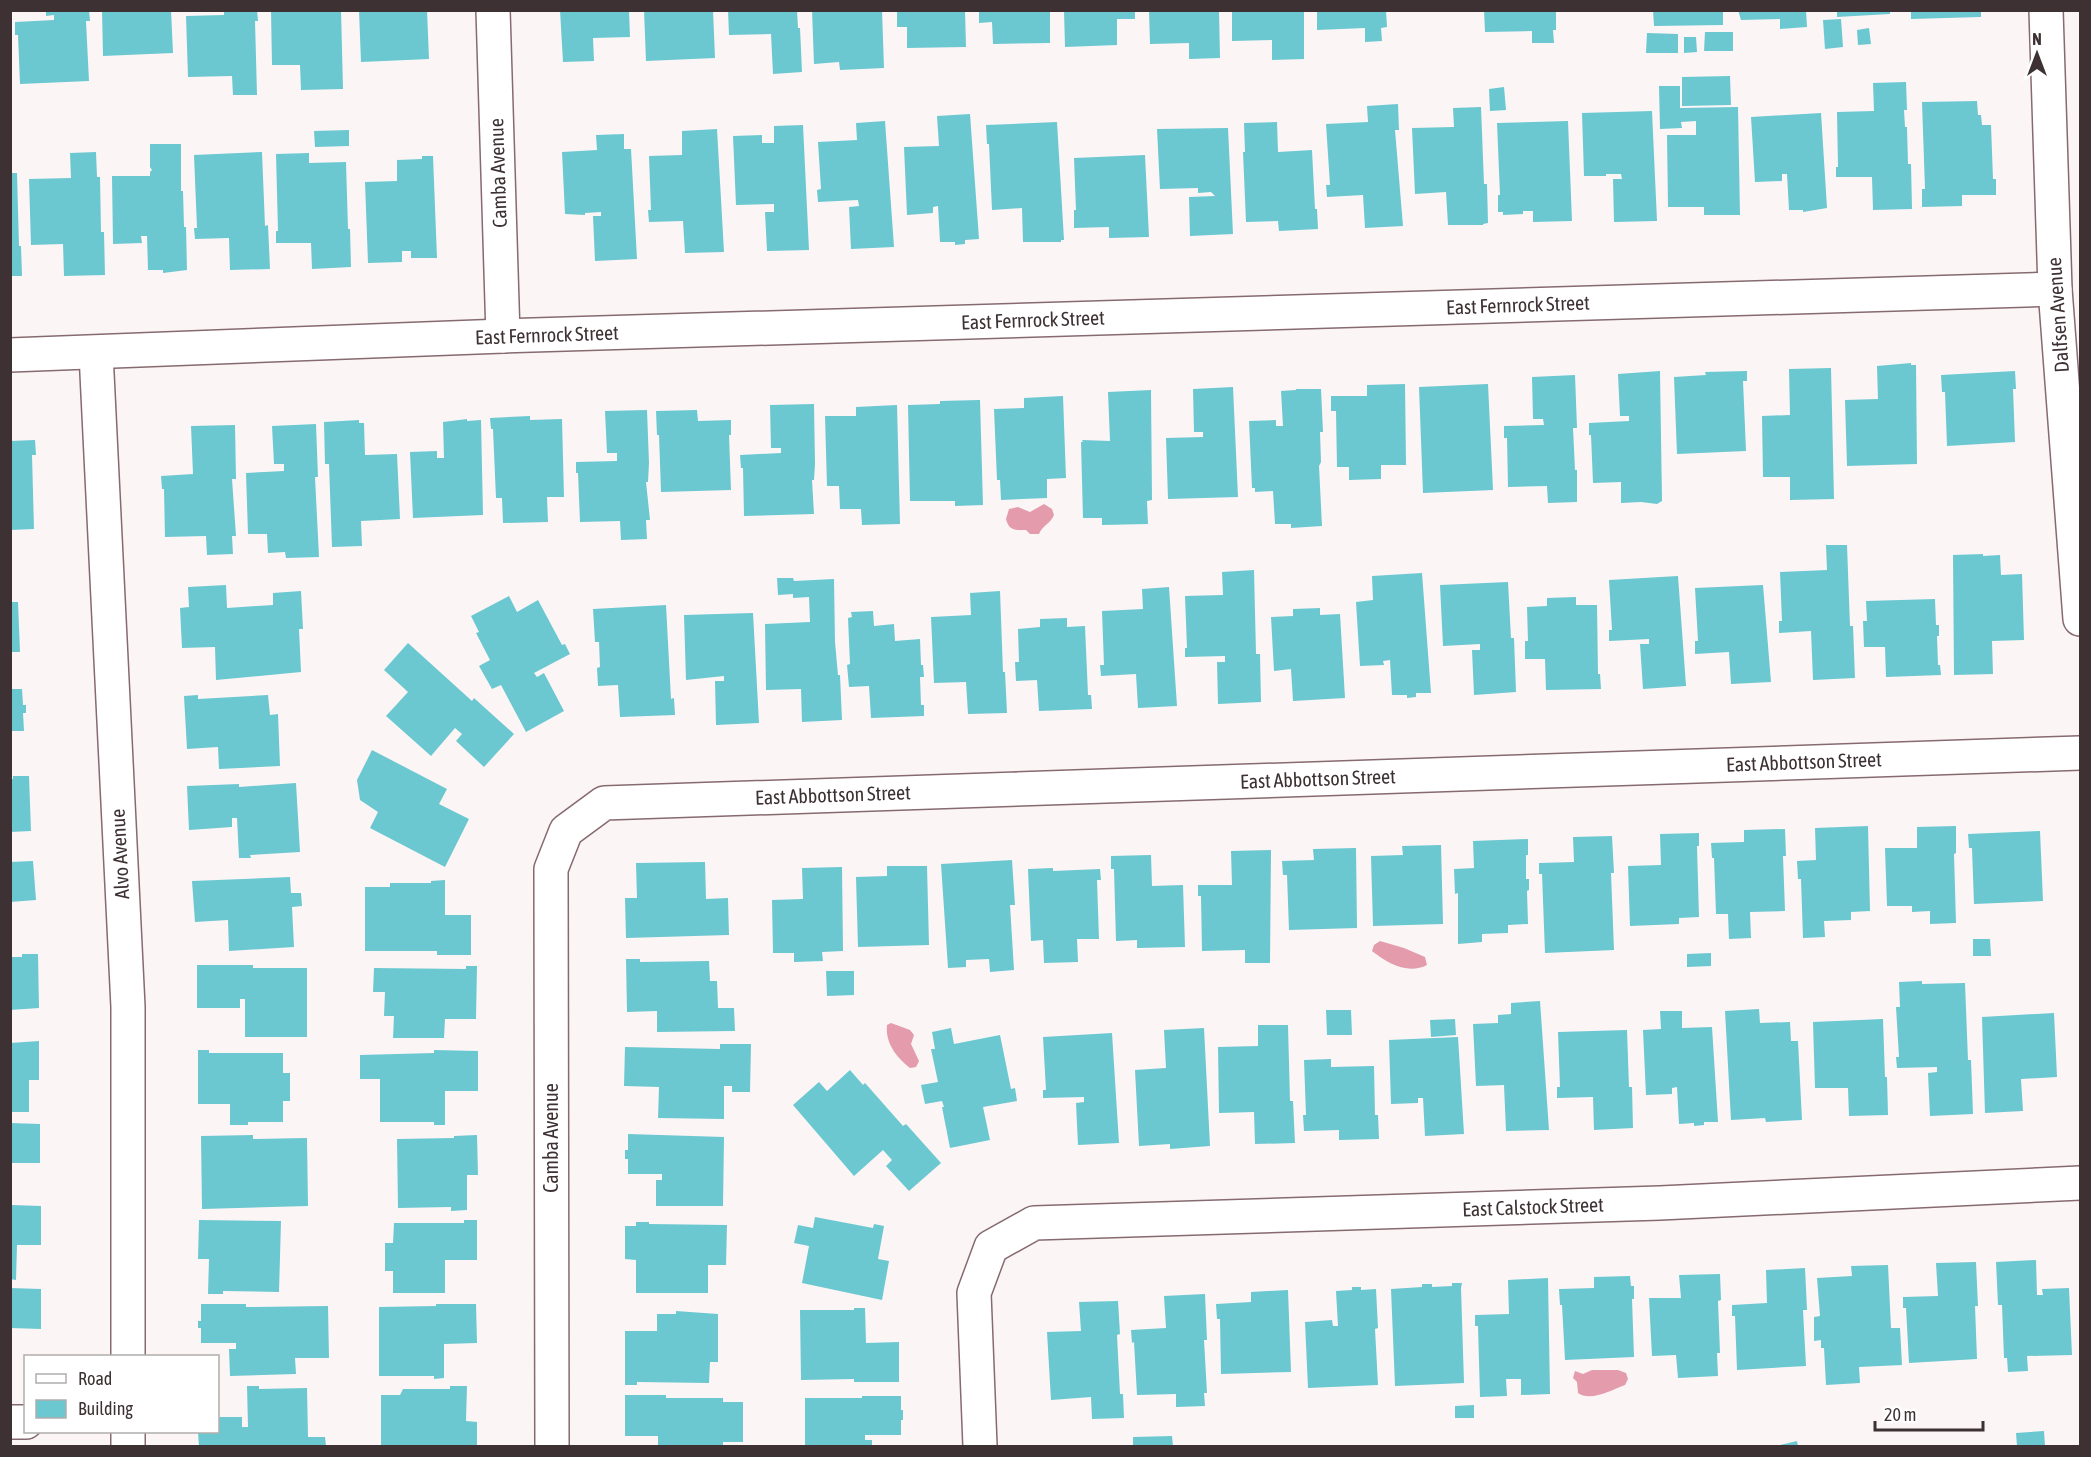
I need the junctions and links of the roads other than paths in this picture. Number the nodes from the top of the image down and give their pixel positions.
1 (493, 10) edge
2 (2046, 10) edge
3 (2055, 289) junction
4 (503, 336) junction
5 (96, 353) junction
6 (10, 355) edge
7 (2080, 619) edge
8 (2080, 753) edge
9 (566, 831) joint
10 (2080, 1183) edge
11 (128, 1355) edge
12 (552, 1446) edge
13 (980, 1446) edge

1 - 4 street, Camba Avenue
2 - 3 street, Dalfsen Avenue
3 - 4 street, East Fernrock Street
3 - 7 street, Dalfsen Avenue
4 - 5 street, East Fernrock Street
5 - 6 street, East Fernrock Street
5 - 11 street, Alvo Avenue
8 - 9 street, East Abbottson Street
9 - 12 street, Camba Avenue
10 - 13 street, East Calstock Street

